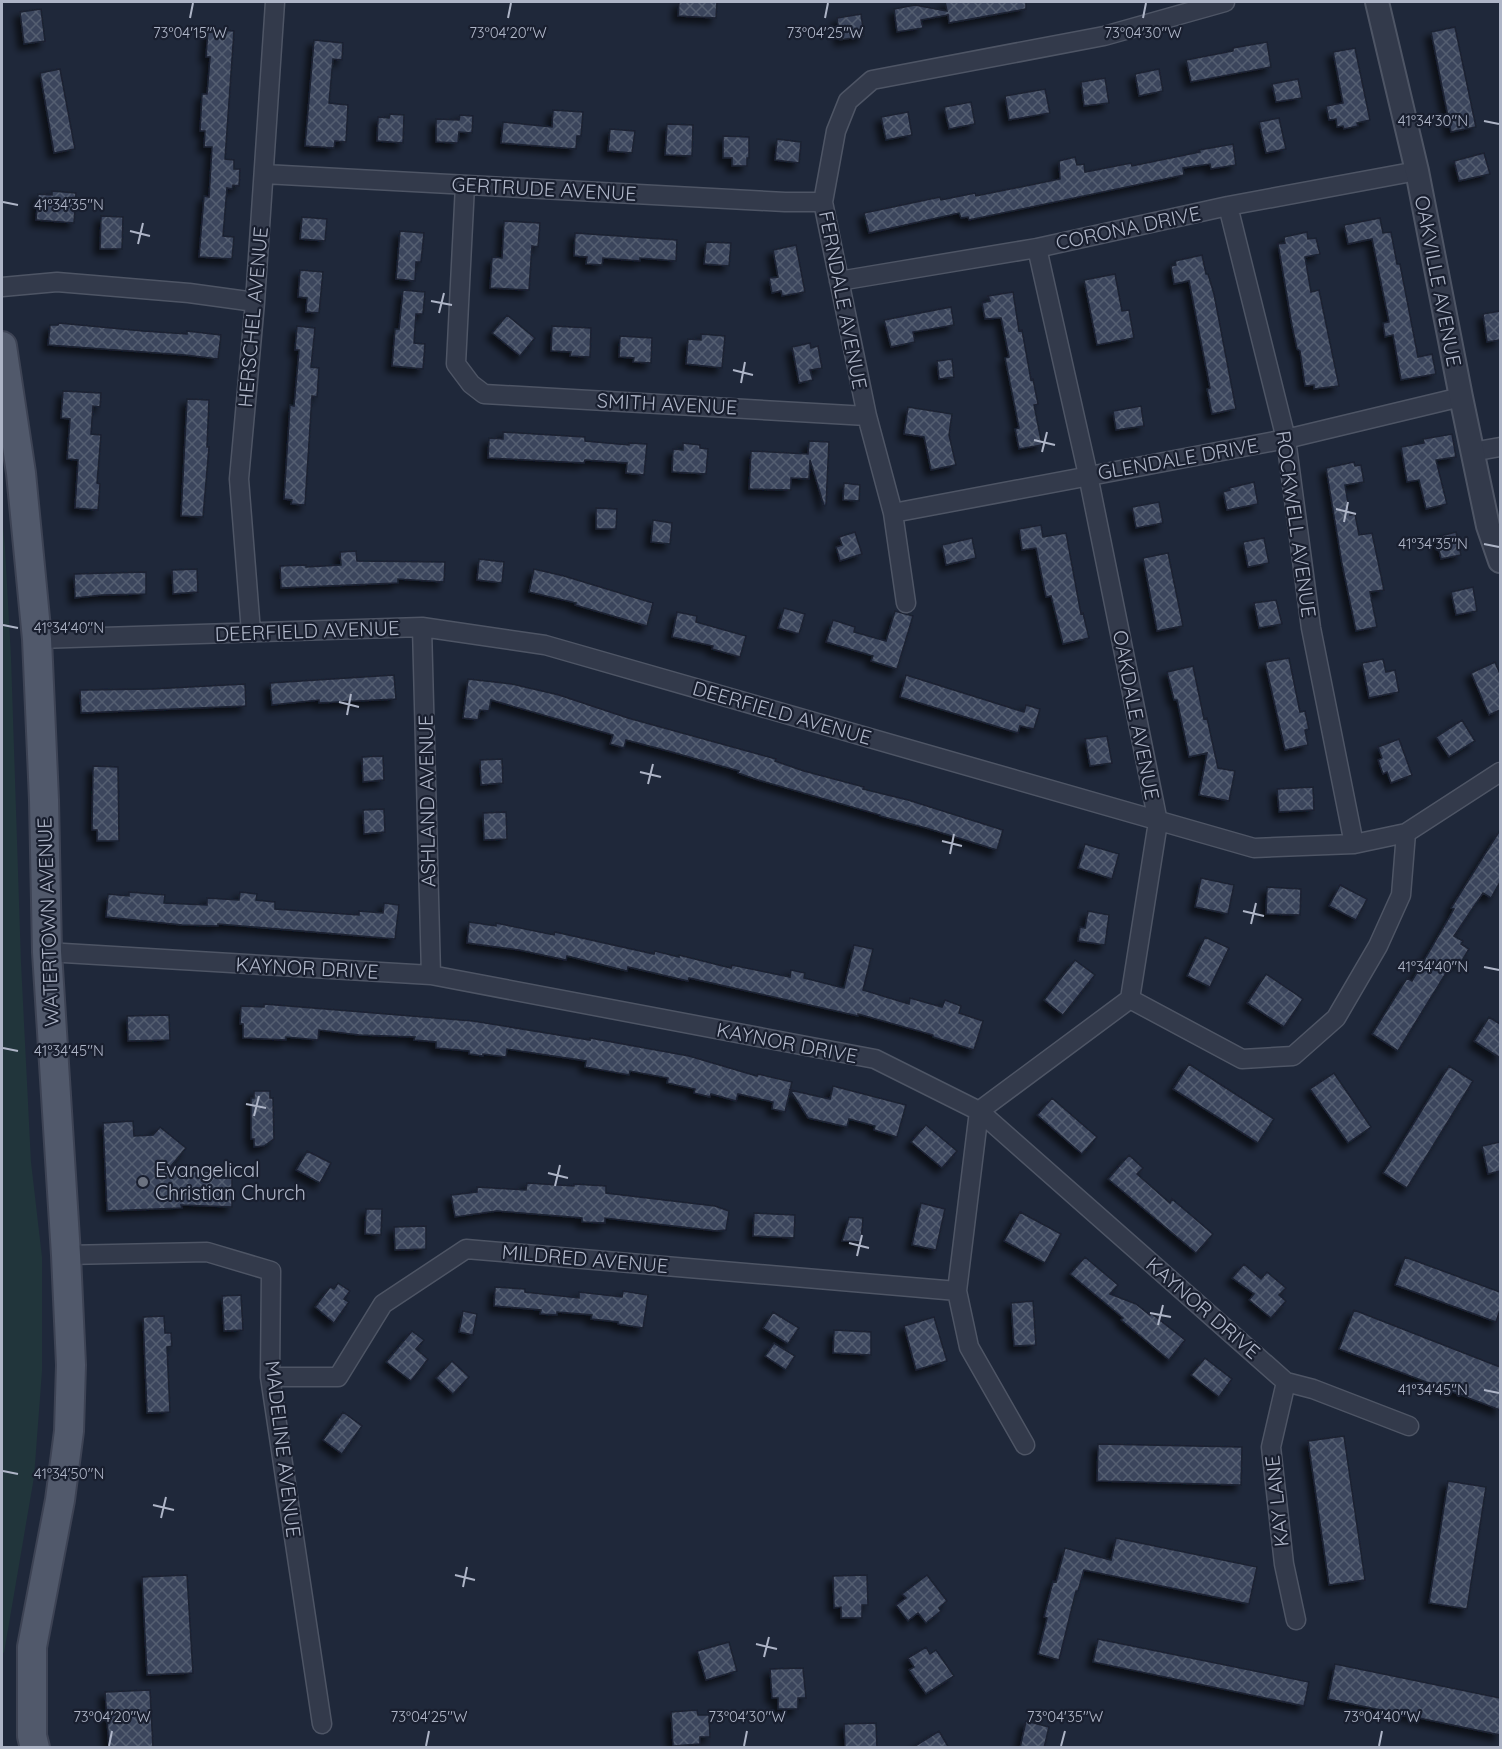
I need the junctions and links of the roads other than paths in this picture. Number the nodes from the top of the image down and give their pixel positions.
1 (275, 2) edge
2 (1225, 2) edge
3 (1377, 2) edge
4 (1417, 171) junction
5 (264, 174) junction
6 (465, 185) junction
7 (823, 202) junction
8 (1228, 206) junction
9 (1037, 248) junction
10 (839, 281) junction
11 (2, 287) edge
12 (255, 302) junction
13 (2, 346) edge
14 (1461, 397) junction
15 (867, 416) junction
16 (1286, 439) junction
17 (1500, 447) edge
18 (1472, 452) junction
19 (1088, 475) junction
20 (893, 513) junction
21 (1500, 561) edge
22 (906, 603) dead end
23 (422, 627) junction
24 (251, 633) junction
25 (37, 639) junction
26 (1500, 772) edge
27 (1158, 822) junction
28 (1406, 833) junction
29 (1354, 844) junction
30 (47, 952) junction
31 (431, 975) junction
32 (1130, 999) junction
33 (979, 1111) junction
34 (66, 1255) junction
35 (957, 1291) junction
36 (270, 1377) junction
37 (1286, 1382) junction
38 (1409, 1426) dead end
39 (1025, 1445) dead end
40 (1296, 1620) dead end
41 (322, 1724) dead end
42 (35, 1748) edge

1 - 5 street, HERSCHEL AVENUE
2 - 7 street, FERNDALE AVENUE
3 - 4 street, OAKVILLE AVENUE
4 - 8 street, CORONA DRIVE
4 - 14 street, OAKVILLE AVENUE
5 - 6 street, GERTRUDE AVENUE
5 - 12 street, HERSCHEL AVENUE
6 - 7 street, GERTRUDE AVENUE
6 - 15 street, SMITH AVENUE
7 - 10 street, FERNDALE AVENUE
8 - 9 street, CORONA DRIVE
8 - 16 street, ROCKWELL AVENUE
9 - 10 street, CORONA DRIVE
9 - 19 street, OAKDALE AVENUE
10 - 15 street, FERNDALE AVENUE
11 - 12 street
12 - 24 street, HERSCHEL AVENUE
13 - 25 main road, WATERTOWN AVENUE
14 - 16 street, GLENDALE DRIVE
14 - 18 street, OAKVILLE AVENUE
15 - 20 street, FERNDALE AVENUE
16 - 19 street, GLENDALE DRIVE
16 - 29 street, ROCKWELL AVENUE
17 - 18 street
18 - 21 street, OAKVILLE AVENUE
19 - 20 street, GLENDALE DRIVE
19 - 27 street, OAKDALE AVENUE
20 - 22 street, FERNDALE AVENUE
23 - 24 street, DEERFIELD AVENUE
23 - 27 street, DEERFIELD AVENUE
23 - 31 street, ASHLAND AVENUE
24 - 25 street, DEERFIELD AVENUE
25 - 30 main road, WATERTOWN AVENUE
26 - 28 street, DEERFIELD AVENUE
27 - 29 street, DEERFIELD AVENUE
27 - 32 street, OAKDALE AVENUE
28 - 29 street, DEERFIELD AVENUE
28 - 32 street
30 - 31 street, KAYNOR DRIVE
30 - 34 main road, WATERTOWN AVENUE
31 - 33 street, KAYNOR DRIVE
32 - 33 street
33 - 35 street
33 - 37 street, KAYNOR DRIVE
34 - 36 street, MADELINE AVENUE
34 - 42 main road, WATERTOWN AVENUE
35 - 36 street, MILDRED AVENUE
35 - 39 street
36 - 41 street, MADELINE AVENUE
37 - 38 street, KAYNOR DRIVE
37 - 40 street, KAY LANE

